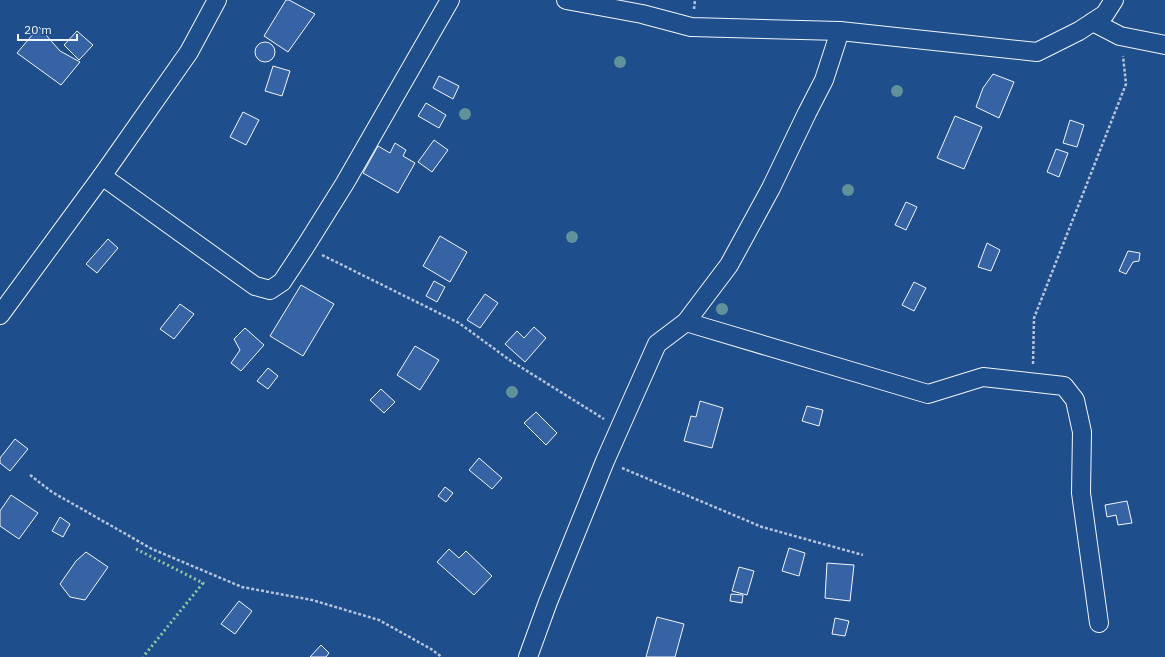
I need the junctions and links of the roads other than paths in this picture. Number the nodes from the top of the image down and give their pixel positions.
1 (217, 0) edge
2 (450, 0) edge
3 (566, 0) edge
4 (1114, 0) edge
5 (1093, 22) junction
6 (840, 31) junction
7 (1165, 45) edge
8 (102, 176) junction
9 (0, 314) edge
10 (686, 322) junction
11 (1099, 623) dead end
12 (528, 657) edge

1 - 8 street
2 - 8 street
3 - 6 street
4 - 5 street
5 - 6 street
5 - 7 street
6 - 10 street
8 - 9 street
10 - 11 street
10 - 12 street

